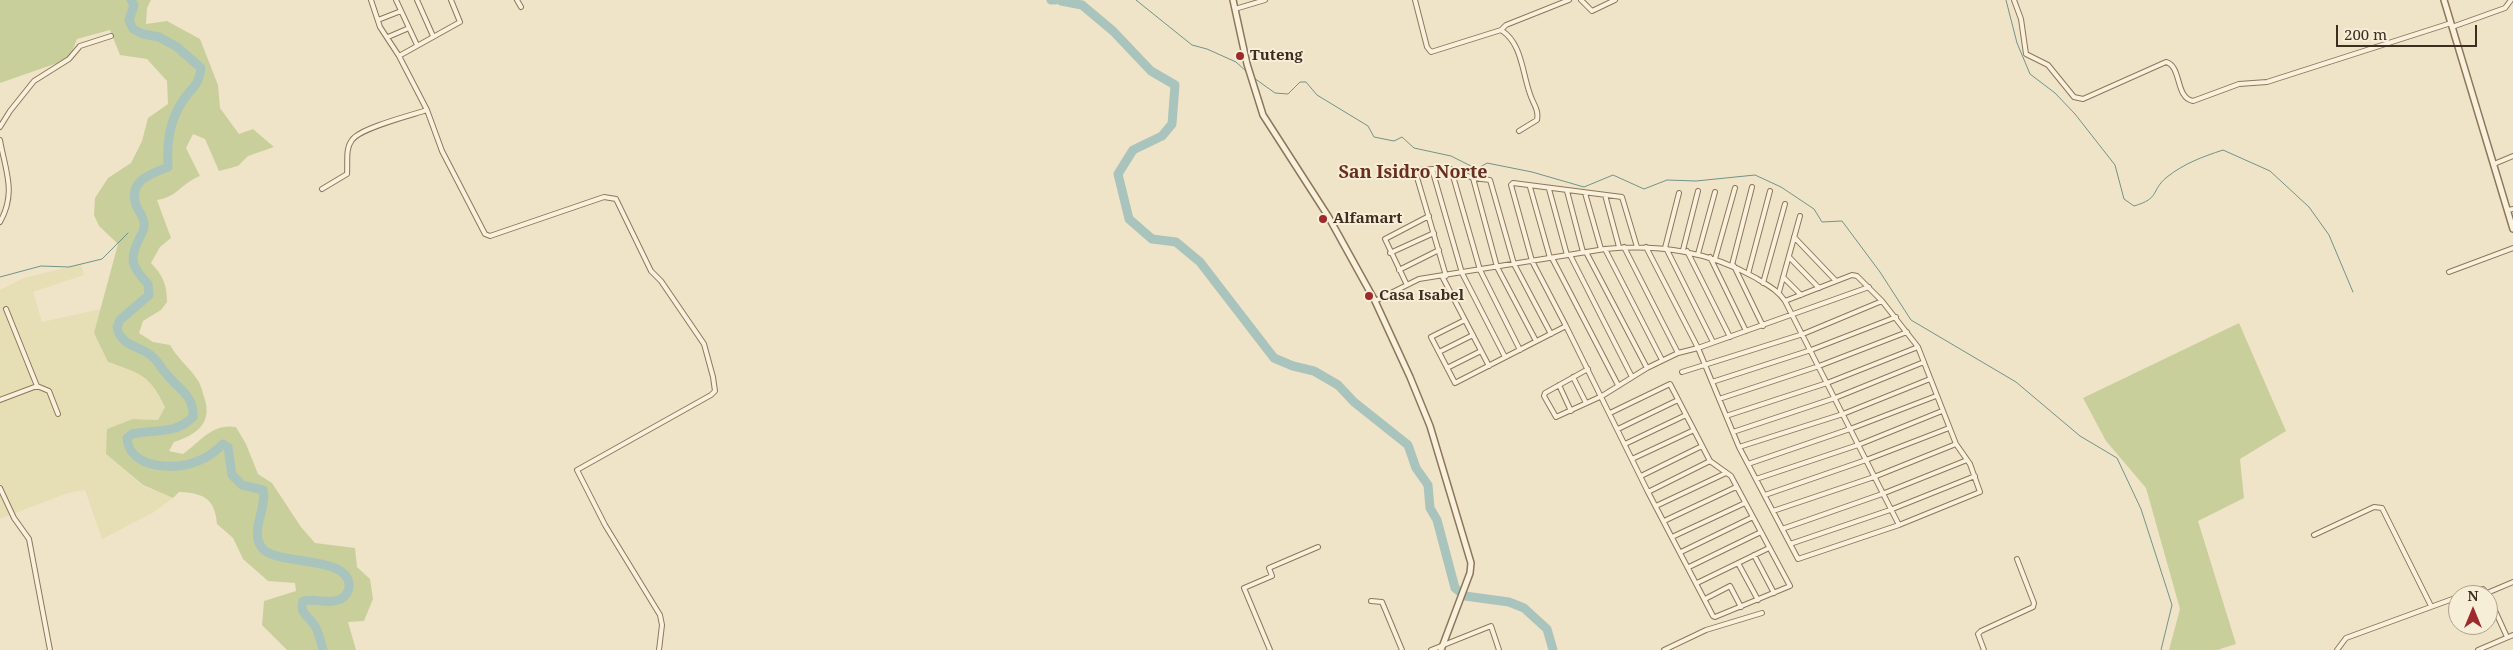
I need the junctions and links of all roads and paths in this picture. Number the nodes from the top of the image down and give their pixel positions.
1 (377, 0) edge
2 (396, 0) edge
3 (417, 0) edge
4 (457, 0) edge
5 (517, 0) edge
6 (1233, 0) edge
7 (1265, 0) edge
8 (1415, 0) edge
9 (1569, 0) edge
10 (1581, 0) edge
11 (1615, 0) edge
12 (2014, 0) edge
13 (2444, 0) edge
14 (2511, 0) edge
15 (371, 1) edge
16 (451, 1) edge
17 (521, 7) dead end
18 (1235, 9) junction
19 (401, 10) junction
20 (378, 20) junction
21 (2451, 25) junction
22 (409, 28) junction
23 (1501, 30) junction
24 (111, 36) dead end
25 (434, 36) junction
26 (388, 37) junction
27 (416, 45) junction
28 (399, 56) junction
29 (427, 110) junction
30 (0, 127) edge
31 (1519, 131) dead end
32 (0, 140) edge
33 (2513, 156) edge
34 (2494, 164) junction
35 (1432, 169) junction
36 (1451, 169) junction
37 (1473, 178) junction
38 (1530, 187) junction
39 (1752, 187) dead end
40 (1735, 188) dead end
41 (322, 189) dead end
42 (1549, 189) junction
43 (1567, 191) junction
44 (1698, 191) dead end
45 (1770, 191) dead end
46 (1715, 192) dead end
47 (1585, 193) junction
48 (1679, 193) dead end
49 (1605, 195) junction
50 (1785, 204) dead end
51 (2510, 209) edge
52 (1429, 216) junction
53 (1800, 216) dead end
54 (0, 222) edge
55 (2513, 229) edge
56 (1434, 233) junction
57 (1794, 237) junction
58 (1624, 247) junction
59 (1637, 247) junction
60 (1646, 247) junction
61 (1619, 248) junction
62 (1665, 248) junction
63 (2513, 248) edge
64 (1603, 249) junction
65 (1439, 250) junction
66 (1685, 251) junction
67 (1585, 252) junction
68 (1390, 253) junction
69 (1698, 254) junction
70 (1569, 255) junction
71 (1710, 257) junction
72 (1789, 257) junction
73 (1551, 258) junction
74 (1715, 259) junction
75 (1532, 261) junction
76 (1514, 264) junction
77 (1733, 265) junction
78 (1497, 267) junction
79 (1399, 270) junction
80 (1480, 270) junction
81 (2449, 272) dead end
82 (1462, 273) junction
83 (1748, 274) junction
84 (1444, 276) junction
85 (1784, 277) junction
86 (1836, 281) junction
87 (1406, 283) junction
88 (1763, 283) junction
89 (1868, 287) junction
90 (1819, 288) junction
91 (1779, 292) junction
92 (1801, 295) junction
93 (1785, 301) junction
94 (1882, 301) junction
95 (1375, 302) junction
96 (6, 309) dead end
97 (1794, 316) junction
98 (1896, 317) junction
99 (1465, 320) junction
100 (1566, 326) junction
101 (1763, 326) junction
102 (1746, 331) junction
103 (1907, 332) junction
104 (1551, 334) junction
105 (1803, 334) junction
106 (1473, 335) junction
107 (1730, 337) junction
108 (1536, 341) junction
109 (1713, 342) junction
110 (1918, 347) junction
111 (1698, 348) junction
112 (1481, 350) junction
113 (1520, 350) junction
114 (1811, 350) junction
115 (1439, 352) junction
116 (1678, 353) junction
117 (1505, 357) junction
118 (1662, 360) junction
119 (1924, 362) junction
120 (1705, 365) junction
121 (1489, 366) junction
122 (1819, 366) junction
123 (1447, 368) junction
124 (1647, 368) junction
125 (1588, 369) junction
126 (1682, 372) dead end
127 (1632, 377) junction
128 (1573, 378) junction
129 (1930, 379) junction
130 (1712, 382) junction
131 (1828, 384) junction
132 (1559, 385) junction
133 (1618, 385) junction
134 (37, 386) junction
135 (1602, 396) junction
136 (1936, 396) junction
137 (1835, 398) junction
138 (1719, 399) junction
139 (0, 400) edge
140 (1678, 400) junction
141 (1586, 403) junction
142 (1571, 410) junction
143 (1942, 411) junction
144 (1610, 413) junction
145 (58, 414) dead end
146 (1843, 414) junction
147 (1686, 415) junction
148 (1726, 416) junction
149 (1949, 428) junction
150 (1618, 429) junction
151 (1850, 429) junction
152 (1694, 430) junction
153 (1733, 432) junction
154 (1625, 444) junction
155 (1956, 444) junction
156 (1858, 445) junction
157 (1702, 446) junction
158 (1740, 447) junction
159 (1632, 459) junction
160 (1866, 460) junction
161 (1967, 460) junction
162 (1710, 461) junction
163 (1748, 464) junction
164 (1726, 473) junction
165 (1641, 476) junction
166 (1975, 476) junction
167 (1874, 477) junction
168 (1756, 479) junction
169 (1736, 487) junction
170 (0, 488) edge
171 (1648, 492) junction
172 (1764, 494) junction
173 (1882, 494) junction
174 (1745, 502) junction
175 (1656, 506) junction
176 (1890, 510) junction
177 (1773, 511) junction
178 (1752, 517) junction
179 (1664, 521) junction
180 (1899, 525) junction
181 (1782, 529) junction
182 (1761, 532) junction
183 (2314, 535) dead end
184 (1672, 537) junction
185 (1790, 544) junction
186 (1318, 547) dead end
187 (1769, 548) junction
188 (1681, 552) junction
189 (1754, 555) junction
190 (2017, 559) dead end
191 (1738, 563) junction
192 (1689, 567) junction
193 (2513, 582) edge
194 (1697, 583) junction
195 (2498, 588) edge
196 (1774, 593) junction
197 (1705, 599) junction
198 (1758, 600) junction
199 (2448, 600) edge
200 (1371, 601) dead end
201 (2431, 606) junction
202 (1741, 607) junction
203 (1762, 613) dead end
204 (2498, 617) edge
205 (2513, 635) edge
206 (2507, 637) junction
207 (1442, 648) edge
208 (50, 650) edge
209 (659, 650) edge
210 (1270, 650) edge
211 (1402, 650) edge
212 (1431, 650) edge
213 (1499, 650) edge
214 (1664, 650) edge
215 (1984, 650) edge
216 (2337, 650) edge
217 (2478, 650) edge

1 - 15 street
2 - 19 street
3 - 25 street
4 - 16 street
5 - 17 street
6 - 18 street
7 - 18 street
8 - 23 street
9 - 23 street
10 - 11 street
12 - 21 street
13 - 21 street
14 - 21 street
15 - 20 street
16 - 25 street
18 - 95 street
19 - 20 street
19 - 22 street
20 - 26 street
21 - 34 street
22 - 26 street
22 - 27 street
23 - 31 street
24 - 30 street
25 - 27 street
26 - 28 street
27 - 28 street
28 - 29 street
29 - 41 street
29 - 209 street
32 - 54 street
33 - 34 street
34 - 51 street
35 - 36 street
35 - 52 street
35 - 82 street
36 - 37 street
36 - 80 street
37 - 76 street
37 - 78 street
38 - 42 street
38 - 73 street
38 - 75 street
39 - 77 street
40 - 74 street
42 - 43 street
42 - 70 street
43 - 47 street
43 - 67 street
44 - 66 street
45 - 83 street
46 - 69 street
47 - 49 street
47 - 64 street
48 - 62 street
49 - 59 street
49 - 61 street
50 - 88 street
51 - 55 street
52 - 56 street
52 - 68 street
53 - 57 street
56 - 65 street
56 - 68 street
57 - 72 street
57 - 86 street
58 - 59 street
58 - 61 street
58 - 116 street
59 - 60 street
60 - 62 street
60 - 111 street
61 - 64 street
62 - 66 street
62 - 109 street
63 - 81 street
64 - 67 street
64 - 118 street
65 - 79 street
65 - 84 street
66 - 69 street
66 - 107 street
67 - 70 street
67 - 124 street
68 - 79 street
69 - 71 street
70 - 73 street
70 - 127 street
71 - 74 street
71 - 102 street
72 - 85 street
72 - 90 street
73 - 75 street
73 - 133 street
74 - 77 street
75 - 76 street
75 - 100 street
76 - 78 street
76 - 104 street
77 - 83 street
77 - 101 street
78 - 80 street
78 - 108 street
79 - 87 street
80 - 82 street
80 - 113 street
82 - 84 street
82 - 117 street
83 - 88 street
84 - 87 street
84 - 99 street
85 - 91 street
85 - 92 street
86 - 89 street
86 - 90 street
87 - 95 street
88 - 91 street
89 - 94 street
89 - 97 street
90 - 92 street
91 - 93 street
92 - 93 street
93 - 97 street
94 - 98 street
94 - 105 street
95 - 207 street
96 - 134 street
97 - 101 street
97 - 105 street
98 - 103 street
98 - 114 street
99 - 106 street
99 - 115 street
100 - 104 street
100 - 125 street
101 - 102 street
102 - 107 street
103 - 110 street
103 - 122 street
104 - 108 street
105 - 114 street
105 - 120 street
106 - 112 street
106 - 115 street
107 - 109 street
108 - 113 street
109 - 111 street
110 - 119 street
110 - 131 street
111 - 116 street
111 - 120 street
112 - 121 street
112 - 123 street
113 - 117 street
114 - 122 street
114 - 130 street
115 - 123 street
116 - 118 street
117 - 121 street
118 - 124 street
119 - 129 street
119 - 137 street
120 - 126 street
120 - 130 street
121 - 123 street
122 - 131 street
122 - 138 street
124 - 127 street
125 - 128 street
125 - 135 street
127 - 133 street
128 - 132 street
128 - 141 street
129 - 136 street
129 - 146 street
130 - 138 street
131 - 137 street
131 - 148 street
132 - 142 street
132 - 142 street
133 - 135 street
134 - 139 street
134 - 145 street
135 - 141 street
135 - 144 street
136 - 143 street
136 - 151 street
137 - 146 street
137 - 153 street
138 - 148 street
140 - 144 street
140 - 147 street
140 - 150 street
141 - 142 street
143 - 149 street
143 - 156 street
144 - 150 street
146 - 151 street
146 - 158 street
147 - 152 street
147 - 154 street
148 - 153 street
149 - 155 street
149 - 160 street
150 - 154 street
151 - 156 street
151 - 163 street
152 - 157 street
152 - 159 street
153 - 158 street
154 - 159 street
155 - 161 street
155 - 167 street
156 - 160 street
156 - 168 street
157 - 162 street
157 - 165 street
158 - 163 street
159 - 165 street
160 - 167 street
160 - 172 street
161 - 166 street
161 - 173 street
162 - 164 street
162 - 171 street
163 - 168 street
164 - 169 street
164 - 175 street
165 - 171 street
166 - 176 street
166 - 180 street
167 - 173 street
167 - 177 street
168 - 172 street
169 - 174 street
169 - 179 street
170 - 208 street
171 - 175 street
172 - 177 street
173 - 176 street
173 - 181 street
174 - 178 street
174 - 184 street
175 - 179 street
176 - 180 street
176 - 185 street
177 - 181 street
178 - 182 street
178 - 188 street
179 - 184 street
180 - 185 street
181 - 185 street
182 - 187 street
182 - 192 street
183 - 201 street
184 - 188 street
186 - 210 street
187 - 189 street
187 - 196 street
188 - 192 street
189 - 191 street
189 - 196 street
190 - 215 street
191 - 194 street
191 - 198 street
192 - 194 street
193 - 195 street
194 - 197 street
196 - 198 street
197 - 202 street
197 - 202 street
198 - 202 street
199 - 201 street
200 - 211 street
201 - 216 street
203 - 214 street
204 - 206 street
205 - 206 street
206 - 217 street
207 - 212 street
207 - 213 street

